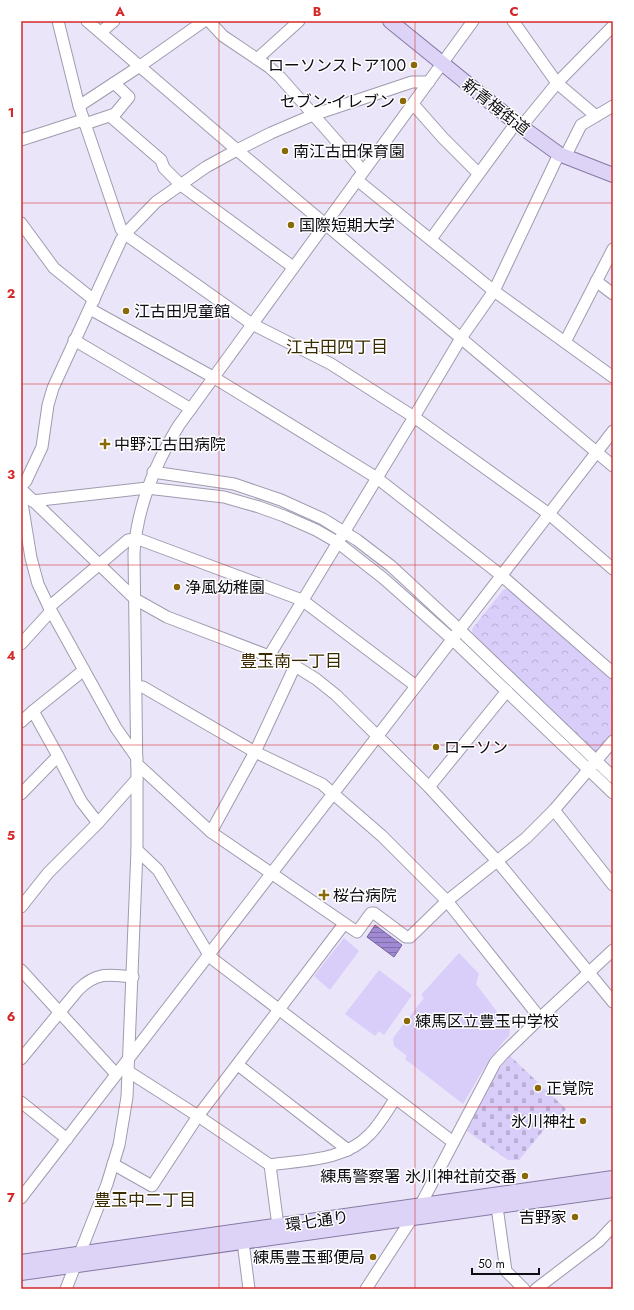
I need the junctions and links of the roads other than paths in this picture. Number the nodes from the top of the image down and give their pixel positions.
1 (58, 21) edge
2 (87, 21) edge
3 (114, 21) edge
4 (204, 21) edge
5 (209, 21) edge
6 (299, 21) edge
7 (390, 21) edge
8 (473, 21) edge
9 (513, 21) edge
10 (610, 21) edge
11 (613, 25) edge
12 (100, 32) junction
13 (257, 59) junction
14 (442, 63) junction
15 (140, 66) junction
16 (429, 82) junction
17 (114, 83) junction
18 (557, 83) junction
19 (413, 104) junction
20 (79, 106) junction
21 (613, 106) edge
22 (313, 115) junction
23 (110, 116) junction
24 (596, 116) junction
25 (84, 122) junction
26 (518, 125) junction
27 (21, 140) edge
28 (237, 150) junction
29 (562, 156) junction
30 (478, 173) junction
31 (360, 176) junction
32 (613, 176) edge
33 (181, 185) junction
34 (21, 223) edge
35 (325, 224) junction
36 (125, 234) junction
37 (431, 239) junction
38 (613, 249) edge
39 (293, 267) junction
40 (596, 281) junction
41 (494, 291) junction
42 (613, 294) edge
43 (92, 304) junction
44 (252, 324) junction
45 (461, 338) junction
46 (74, 340) junction
47 (565, 342) junction
48 (213, 377) junction
49 (613, 377) edge
50 (190, 409) junction
51 (414, 417) junction
52 (613, 431) edge
53 (597, 453) junction
54 (613, 466) edge
55 (153, 472) junction
56 (377, 478) junction
57 (21, 488) edge
58 (147, 488) junction
59 (25, 501) edge
60 (550, 514) junction
61 (344, 531) junction
62 (135, 539) junction
63 (337, 542) junction
64 (98, 565) junction
65 (613, 569) edge
66 (502, 576) junction
67 (135, 599) junction
68 (302, 600) junction
69 (50, 609) junction
70 (460, 630) junction
71 (452, 639) junction
72 (21, 644) edge
73 (269, 656) junction
74 (295, 666) junction
75 (84, 670) junction
76 (613, 673) edge
77 (416, 686) junction
78 (136, 687) junction
79 (507, 691) junction
80 (32, 711) junction
81 (21, 722) edge
82 (378, 735) junction
83 (613, 740) edge
84 (256, 752) junction
85 (58, 756) junction
86 (596, 760) junction
87 (137, 761) junction
88 (588, 770) junction
89 (613, 777) edge
90 (137, 779) junction
91 (429, 787) junction
92 (613, 793) edge
93 (21, 794) edge
94 (334, 794) junction
95 (554, 810) junction
96 (98, 823) junction
97 (211, 832) junction
98 (137, 850) junction
99 (498, 862) junction
100 (272, 875) junction
101 (613, 885) edge
102 (447, 901) junction
103 (21, 907) edge
104 (344, 924) junction
105 (613, 950) edge
106 (209, 955) junction
107 (21, 970) edge
108 (590, 972) junction
109 (133, 977) junction
110 (613, 1002) edge
111 (279, 1010) junction
112 (59, 1012) junction
113 (540, 1018) junction
114 (21, 1059) edge
115 (129, 1059) junction
116 (238, 1065) junction
117 (129, 1072) junction
118 (116, 1074) junction
119 (395, 1099) junction
120 (21, 1102) edge
121 (198, 1116) junction
122 (67, 1139) junction
123 (453, 1142) junction
124 (348, 1150) junction
125 (113, 1164) junction
126 (270, 1165) junction
127 (613, 1178) edge
128 (613, 1190) edge
129 (21, 1198) edge
130 (420, 1206) junction
131 (497, 1207) junction
132 (413, 1218) junction
133 (278, 1226) junction
134 (613, 1226) edge
135 (243, 1242) junction
136 (78, 1259) junction
137 (21, 1262) edge
138 (21, 1273) edge
139 (66, 1289) edge
140 (249, 1289) edge
141 (366, 1289) edge
142 (524, 1289) edge
143 (536, 1289) edge

1 - 20 street
2 - 12 street
3 - 12 street
4 - 15 street
5 - 13 street
6 - 13 street
7 - 14 main road, 新青梅街道
8 - 14 street
9 - 18 street
10 - 11 street
11 - 18 street
12 - 15 street
13 - 22 street
14 - 16 street
14 - 26 main road, 新青梅街道
15 - 17 street
15 - 28 street
16 - 19 street
16 - 22 street
17 - 20 street
17 - 23 street
18 - 24 street
18 - 26 street
19 - 30 street
19 - 31 street
20 - 25 street
21 - 24 street
22 - 28 street
22 - 31 street
23 - 25 street
23 - 33 street
24 - 29 street
25 - 27 street
25 - 36 street
26 - 29 main road, 新青梅街道
26 - 30 street
28 - 33 street
28 - 35 street
29 - 32 main road, 新青梅街道
29 - 41 street
30 - 37 street
31 - 35 street
31 - 37 street
33 - 36 street
33 - 39 street
34 - 43 street
35 - 39 street
35 - 45 street
36 - 43 street
36 - 44 street
37 - 41 street
38 - 40 street
39 - 44 street
40 - 42 street
40 - 47 street
41 - 45 street
41 - 47 street
43 - 46 street
43 - 48 street
44 - 48 street
44 - 51 street
45 - 51 street
45 - 53 street
46 - 50 street
46 - 57 street
47 - 49 street
48 - 50 street
48 - 56 street
50 - 55 street
51 - 56 street
51 - 60 street
52 - 53 street
53 - 54 street
53 - 60 street
55 - 58 street
55 - 61 street
56 - 61 street
56 - 66 street
57 - 59 street
58 - 59 street
58 - 62 street
58 - 63 street
59 - 64 street
59 - 69 street
60 - 65 street
60 - 66 street
61 - 63 street
61 - 70 street
62 - 64 street
62 - 67 street
62 - 68 street
63 - 68 street
63 - 71 street
64 - 67 street
64 - 69 street
66 - 70 street
66 - 76 street
67 - 73 street
67 - 78 street
68 - 73 street
68 - 77 street
69 - 72 street
69 - 75 street
70 - 71 street
70 - 86 street
71 - 77 street
71 - 79 street
73 - 74 street
74 - 82 street
74 - 84 street
75 - 80 street
75 - 87 street
77 - 82 street
78 - 84 street
78 - 87 street
79 - 88 street
79 - 91 street
80 - 81 street
80 - 85 street
82 - 91 street
82 - 94 street
83 - 86 street
84 - 94 street
84 - 97 street
85 - 93 street
85 - 96 street
86 - 88 street
86 - 89 street
87 - 90 street
87 - 97 street
88 - 92 street
88 - 95 street
90 - 96 street
90 - 98 street
91 - 99 street
94 - 100 street
94 - 102 street
95 - 99 street
95 - 101 street
96 - 103 street
97 - 100 street
98 - 106 street
98 - 109 street
99 - 102 street
99 - 108 street
100 - 104 street
100 - 106 street
102 - 104 street
102 - 113 street
104 - 111 street
105 - 108 street
106 - 111 street
106 - 115 street
107 - 112 street
108 - 110 street
108 - 113 street
109 - 112 street
109 - 115 street
111 - 116 street
111 - 119 street
112 - 114 street
112 - 118 street
113 - 123 street
115 - 117 street
115 - 118 street
116 - 121 street
116 - 124 street
117 - 121 street
117 - 125 street
118 - 122 street
119 - 123 street
119 - 124 street
120 - 122 street
121 - 125 street
121 - 126 street
122 - 129 street
123 - 130 street
124 - 126 street
125 - 136 street
126 - 133 street
127 - 130 main road, 環七通り
128 - 131 main road, 環七通り
130 - 132 street
130 - 133 main road, 環七通り
131 - 132 main road, 環七通り
131 - 142 street
132 - 135 main road, 環七通り
132 - 141 street
133 - 136 main road, 環七通り
134 - 143 street
135 - 136 main road, 環七通り
135 - 140 street
136 - 137 main road, 環七通り
136 - 138 main road, 環七通り
136 - 139 street

